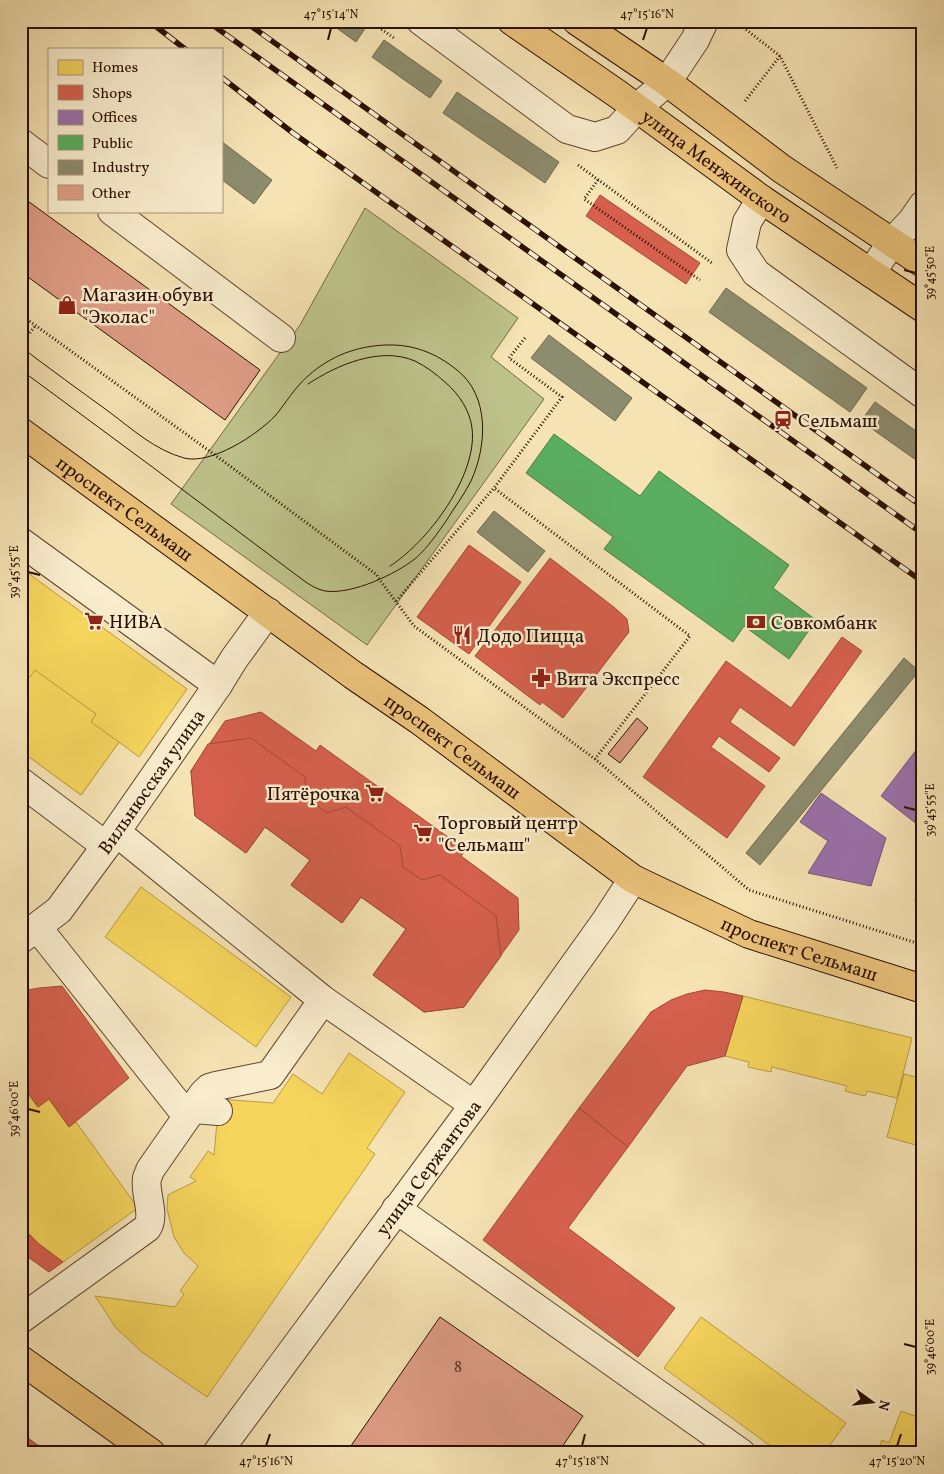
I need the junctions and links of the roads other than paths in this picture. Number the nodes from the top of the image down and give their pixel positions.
1 (421, 21) edge
2 (512, 21) edge
3 (577, 21) edge
4 (704, 21) edge
5 (667, 82) junction
6 (637, 108) junction
7 (21, 143) edge
8 (48, 163) edge
9 (761, 199) junction
10 (923, 205) edge
11 (113, 212) edge
12 (892, 242) junction
13 (923, 263) edge
14 (871, 273) junction
15 (923, 308) edge
16 (280, 338) dead end
17 (923, 394) edge
18 (21, 432) edge
19 (21, 542) edge
20 (268, 612) junction
21 (218, 685) junction
22 (21, 782) edge
23 (111, 839) junction
24 (633, 878) junction
25 (29, 933) edge
26 (923, 989) edge
27 (323, 1000) junction
28 (474, 1104) junction
29 (199, 1112) junction
30 (396, 1209) junction
31 (21, 1319) edge
32 (21, 1360) edge
33 (151, 1453) edge
34 (218, 1453) edge
35 (740, 1453) edge

1 - 6 street
2 - 6 main road, улица Менжинского
3 - 5 main road, улица Менжинского
4 - 5 street
5 - 6 street
5 - 12 main road, улица Менжинского
6 - 9 main road, улица Менжинского
7 - 8 street
9 - 14 main road, улица Менжинского
9 - 17 street
10 - 12 street
11 - 16 street
12 - 13 main road, улица Менжинского
12 - 14 street
14 - 15 main road, улица Менжинского
18 - 20 main road, проспект Сельмаш
19 - 21 street
20 - 21 street, Вильнюсская улица
20 - 24 main road, проспект Сельмаш
21 - 23 street, Вильнюсская улица
22 - 23 street
23 - 25 street, Вильнюсская улица
23 - 27 street
24 - 26 main road, проспект Сельмаш
24 - 28 street, улица Сержантова
25 - 29 street
27 - 28 street
27 - 29 street
28 - 30 street, улица Сержантова
29 - 31 street
30 - 34 street, улица Сержантова
30 - 35 street
32 - 33 main road

